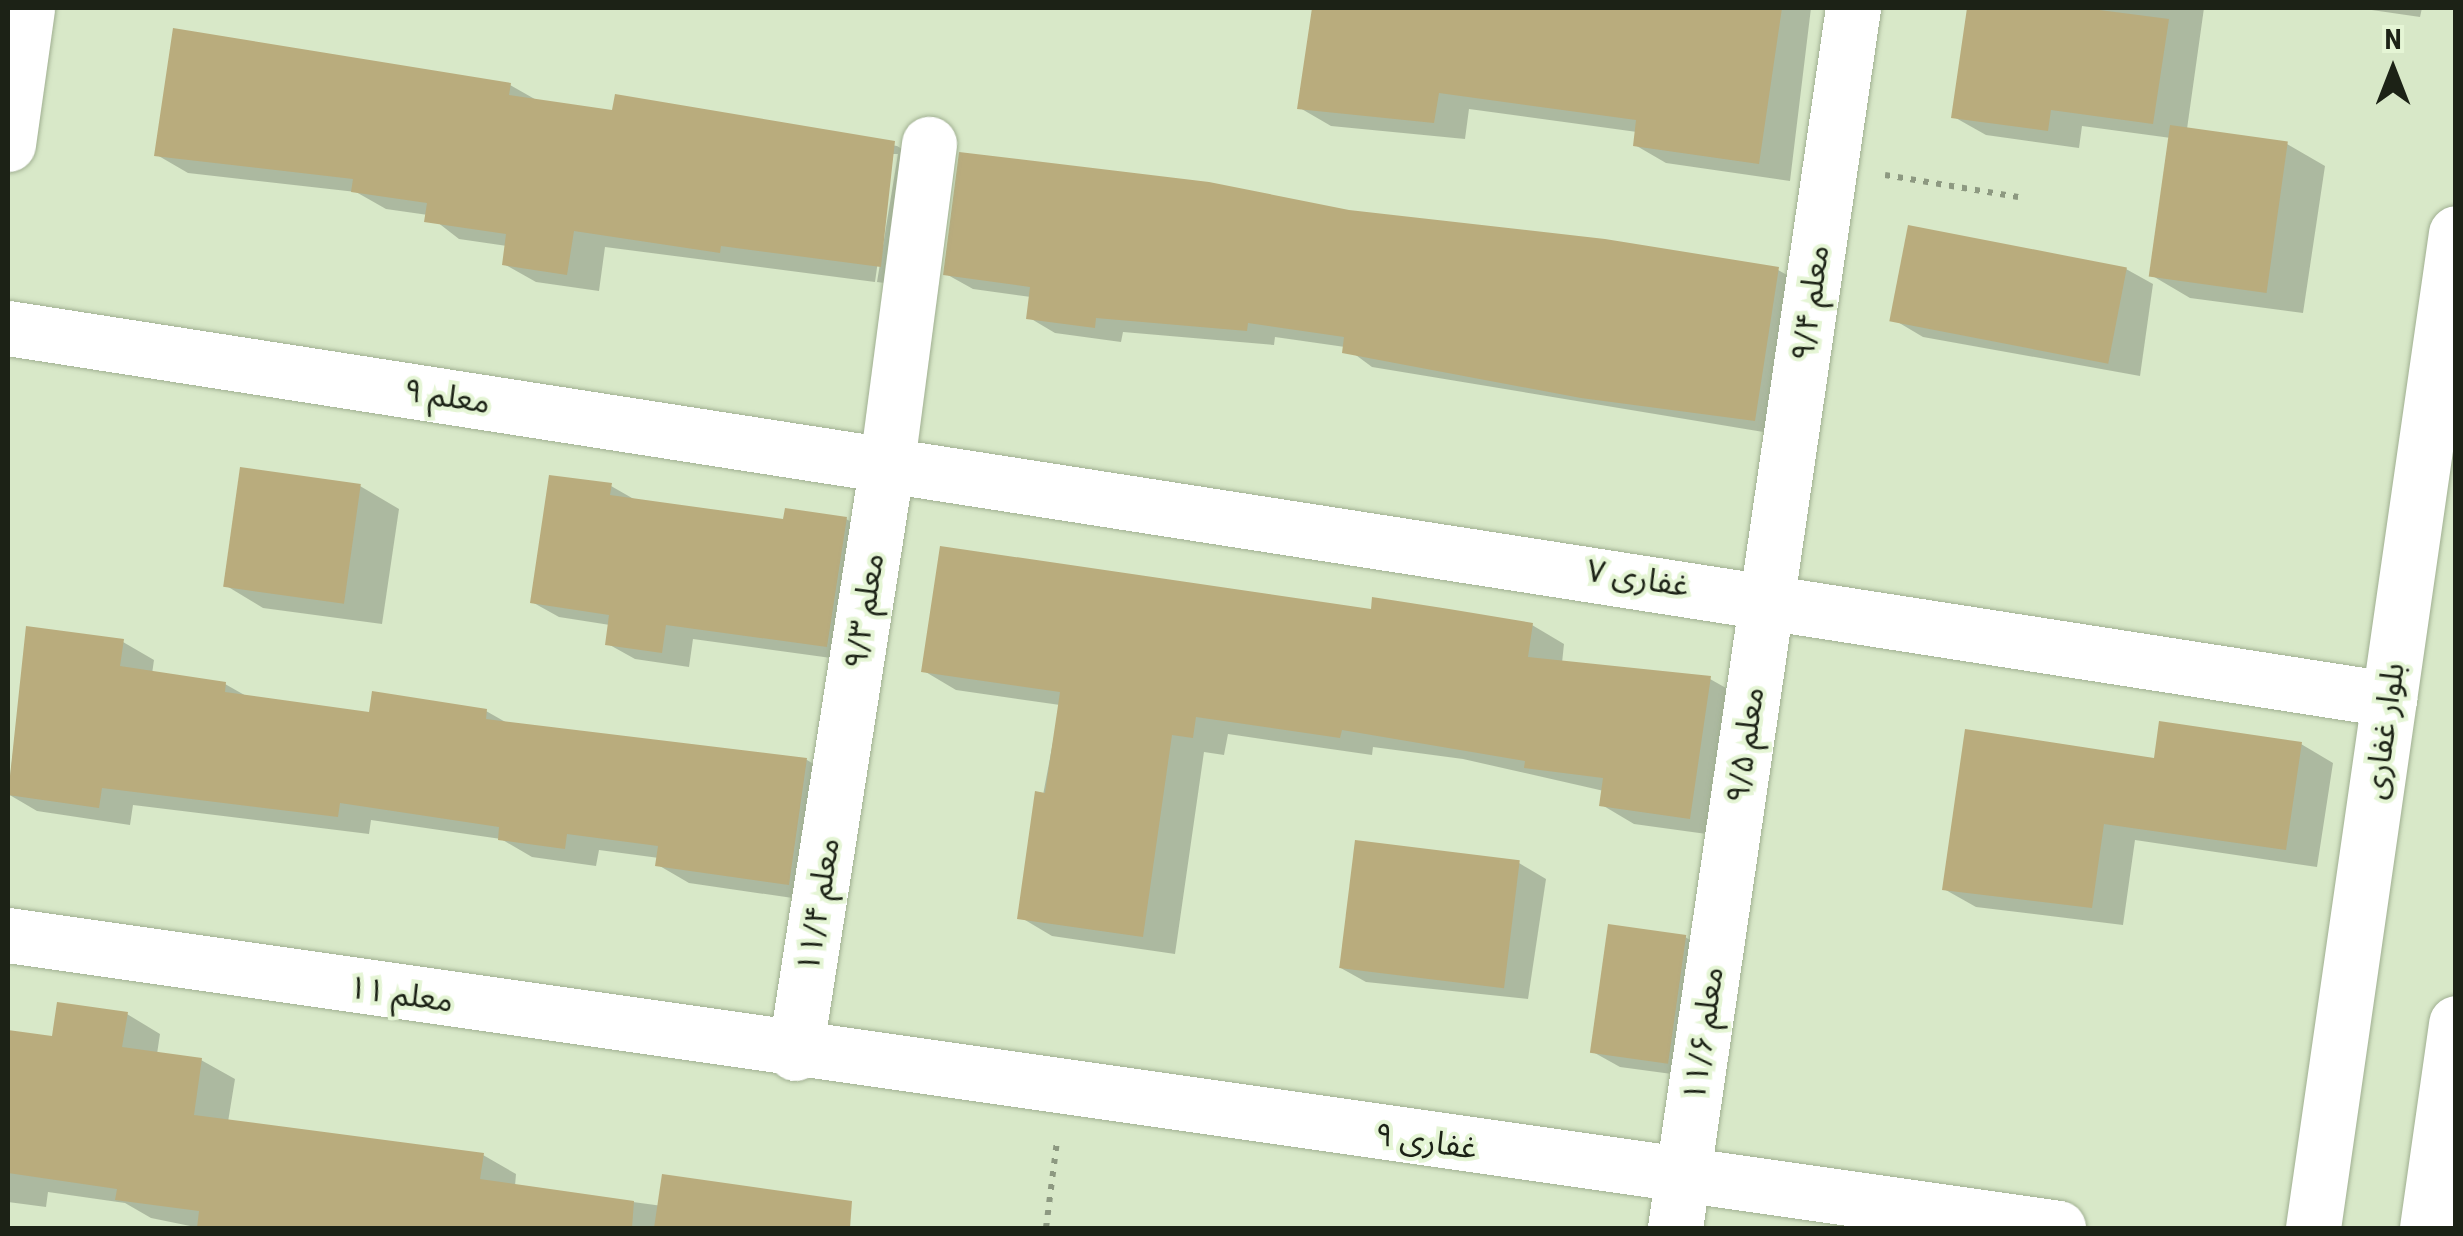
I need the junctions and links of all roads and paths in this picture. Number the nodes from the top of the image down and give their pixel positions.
1 (27, 8) edge
2 (1853, 8) edge
3 (8, 144) edge
4 (928, 144) dead end
5 (1830, 166) junction
6 (2018, 197) dead end
7 (2456, 233) edge
8 (8, 328) edge
9 (887, 463) junction
10 (1766, 598) junction
11 (2389, 699) junction
12 (841, 758) joint
13 (1724, 892) joint
14 (8, 935) edge
15 (2456, 1023) edge
16 (794, 1053) junction
17 (1064, 1090) junction
18 (1678, 1202) edge
19 (1046, 1228) edge
20 (2058, 1228) edge
21 (2312, 1228) edge
22 (2427, 1228) edge

1 - 3 street
2 - 5 street, معلم ۹/۴
4 - 9 street, معلم ۹/۳
5 - 6 path
5 - 10 street, معلم ۹/۴
7 - 11 street, بلوار غفاری
8 - 9 street, معلم ۹
9 - 10 street, غفاری ۷
9 - 12 street, معلم ۹/۳
10 - 11 street, غفاری ۷
10 - 13 street, معلم ۹/۵
11 - 21 street, بلوار غفاری
12 - 16 street, معلم ۱۱/۴
13 - 18 street, معلم ۱۱/۶
14 - 16 street, معلم ۱۱
15 - 22 street
16 - 17 street, غفاری ۹
17 - 18 street, غفاری ۹
17 - 19 path
18 - 20 street, غفاری ۹

